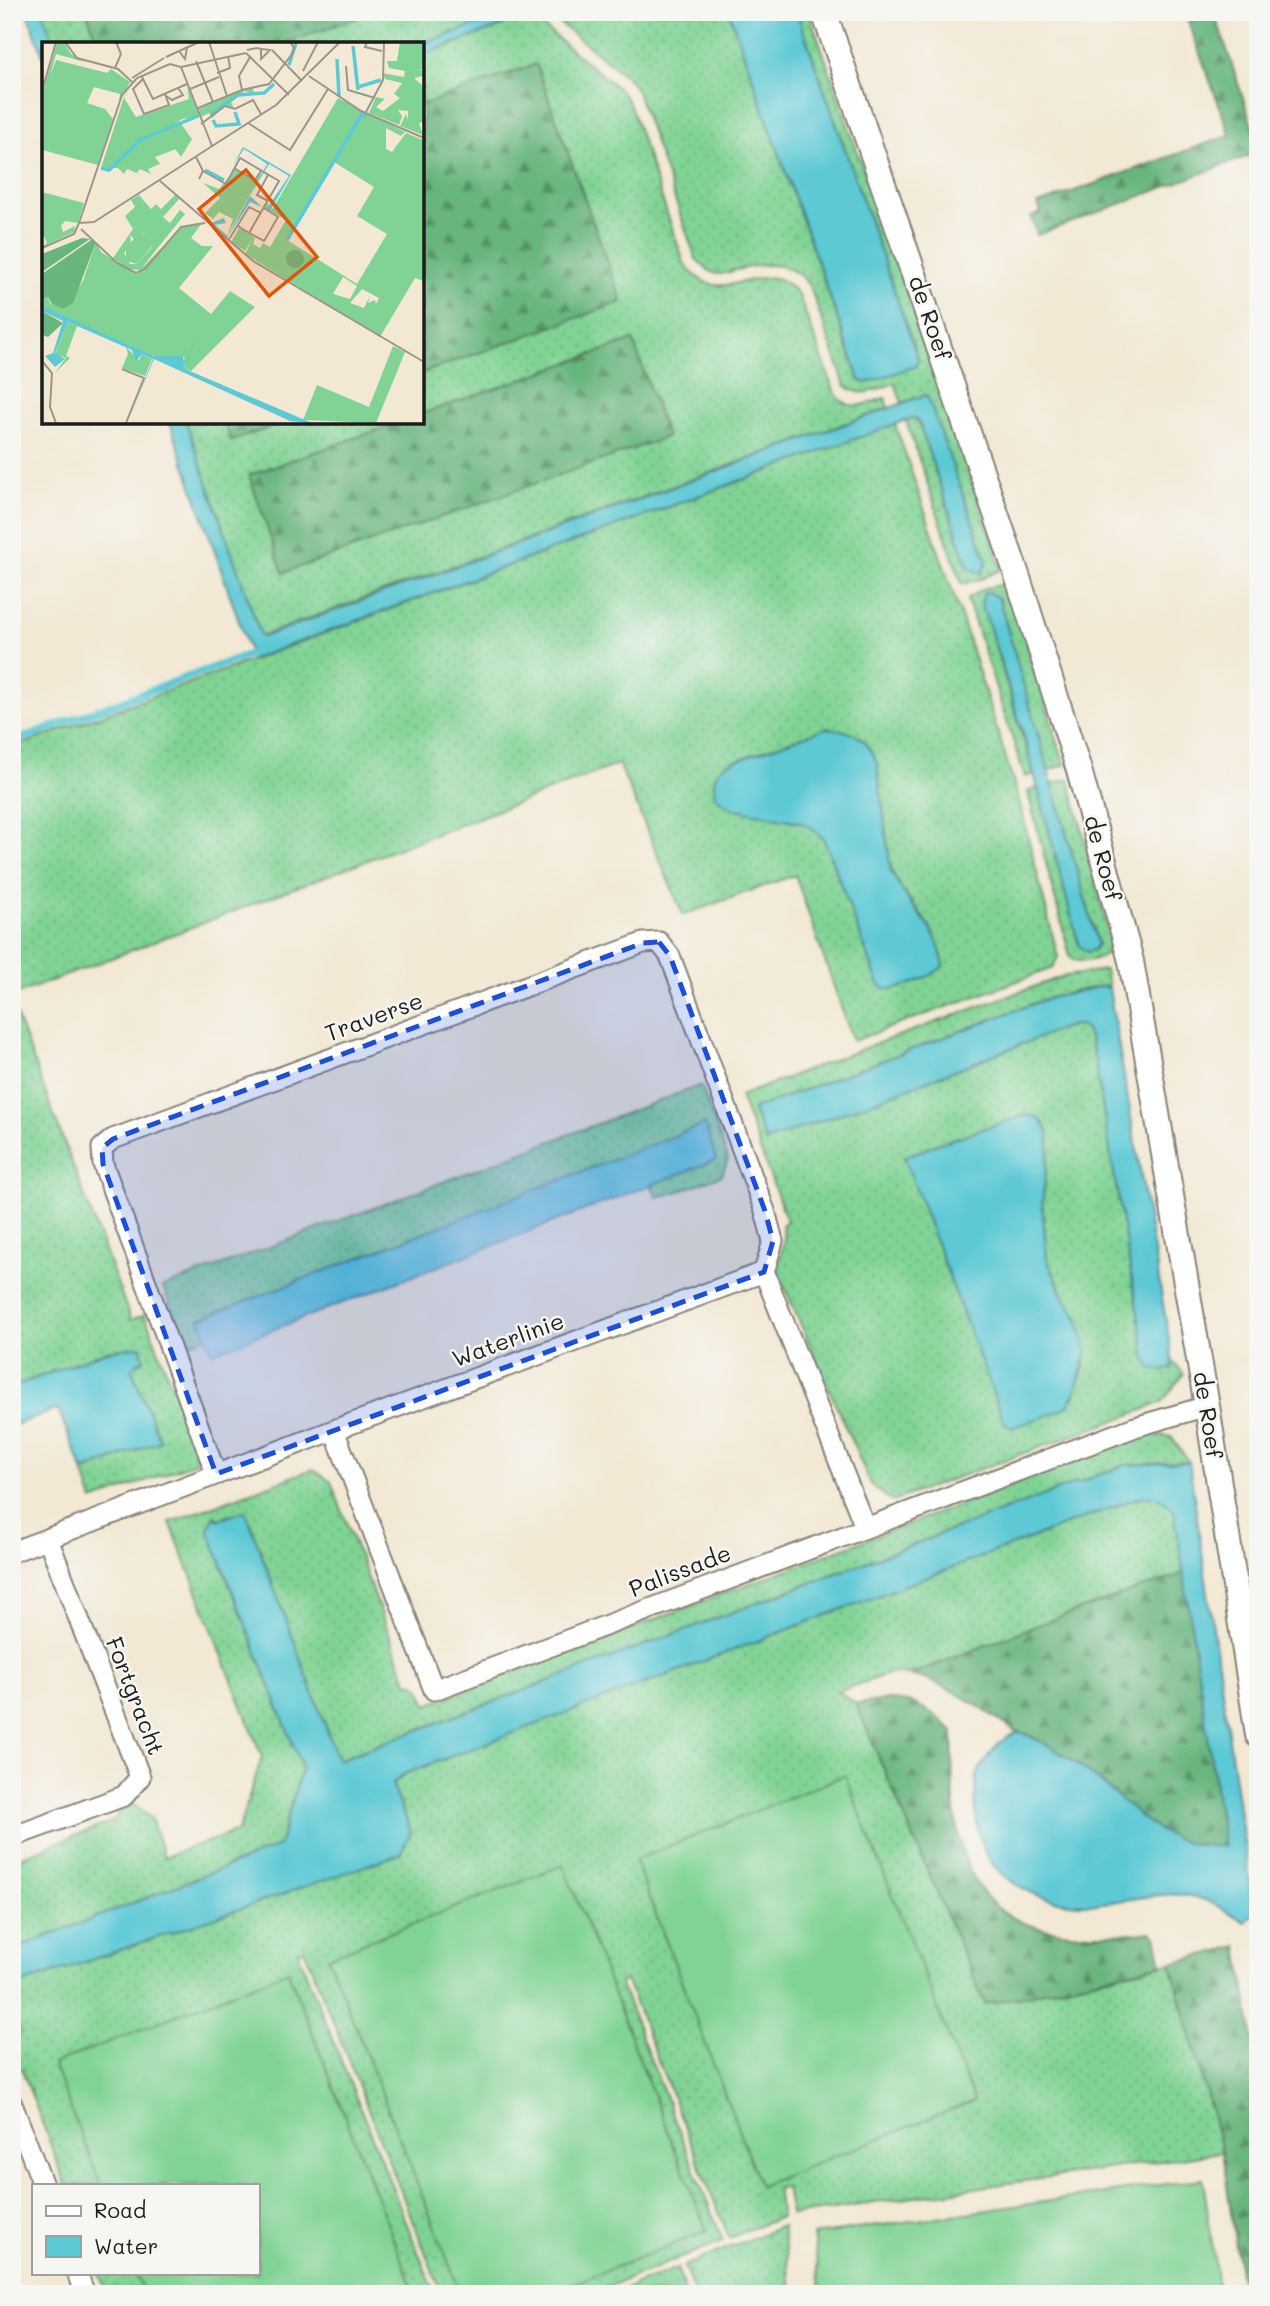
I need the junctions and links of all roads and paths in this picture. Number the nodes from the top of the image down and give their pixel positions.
1 (824, 12) edge
2 (764, 1272) junction
3 (1207, 1406) junction
4 (334, 1430) junction
5 (216, 1474) junction
6 (865, 1527) junction
7 (48, 1539) junction
8 (12, 1552) edge
9 (1258, 1735) edge
10 (12, 1837) edge
11 (12, 2104) edge
12 (43, 2184) edge
13 (77, 2274) edge
14 (85, 2294) edge

1 - 3 street, de Roef
2 - 4 street, Waterlinie
2 - 5 street, Traverse
2 - 6 street
3 - 6 street, Palissade
3 - 9 street, de Roef
4 - 5 street, Waterlinie
4 - 6 street, Palissade
5 - 7 street, Waterlinie
7 - 8 street, Waterlinie
7 - 10 street, Fortgracht
11 - 12 street
13 - 14 street

